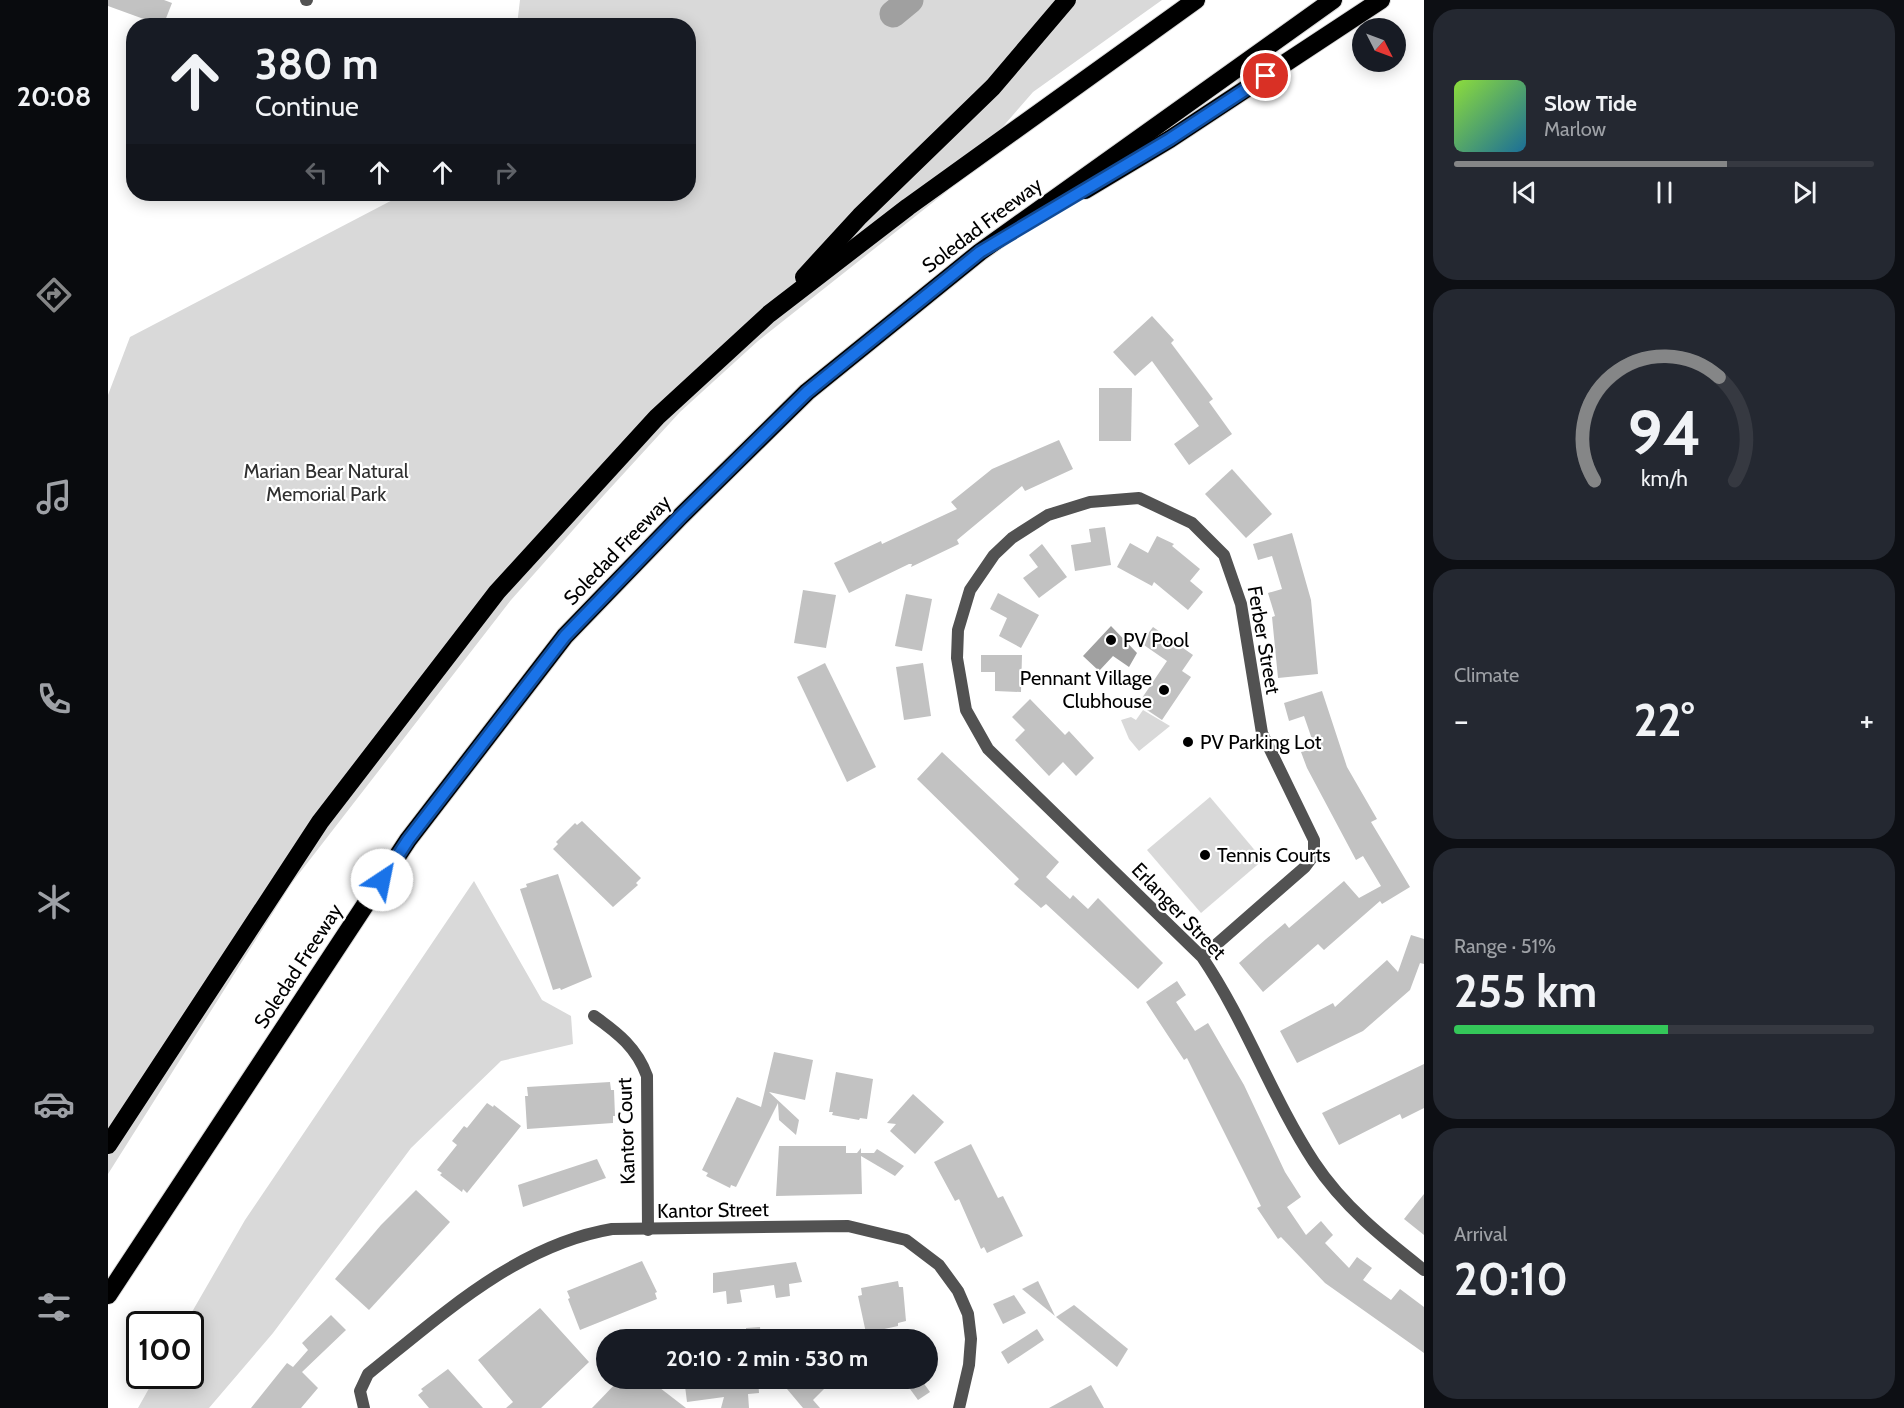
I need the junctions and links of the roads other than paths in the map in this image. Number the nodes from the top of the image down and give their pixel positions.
1 (1067, 0) edge
2 (1196, 0) edge
3 (1333, 0) edge
4 (1381, 0) edge
5 (980, 252) junction
6 (769, 314) junction
7 (981, 573) joint
8 (1202, 957) junction
9 (594, 1016) dead end
10 (108, 1145) edge
11 (648, 1230) junction
12 (1424, 1270) edge
13 (108, 1295) edge
14 (364, 1408) edge
15 (960, 1408) edge

1 - 6 highway
2 - 6 highway
3 - 5 highway, Soledad Freeway
4 - 5 highway
5 - 13 highway, Soledad Freeway
6 - 10 highway
7 - 8 street, Erlanger Street
7 - 8 street, Ferber Street
8 - 12 street, Erlanger Street
9 - 11 street, Kantor Court
11 - 14 street, Kantor Street
11 - 15 street, Kantor Street

